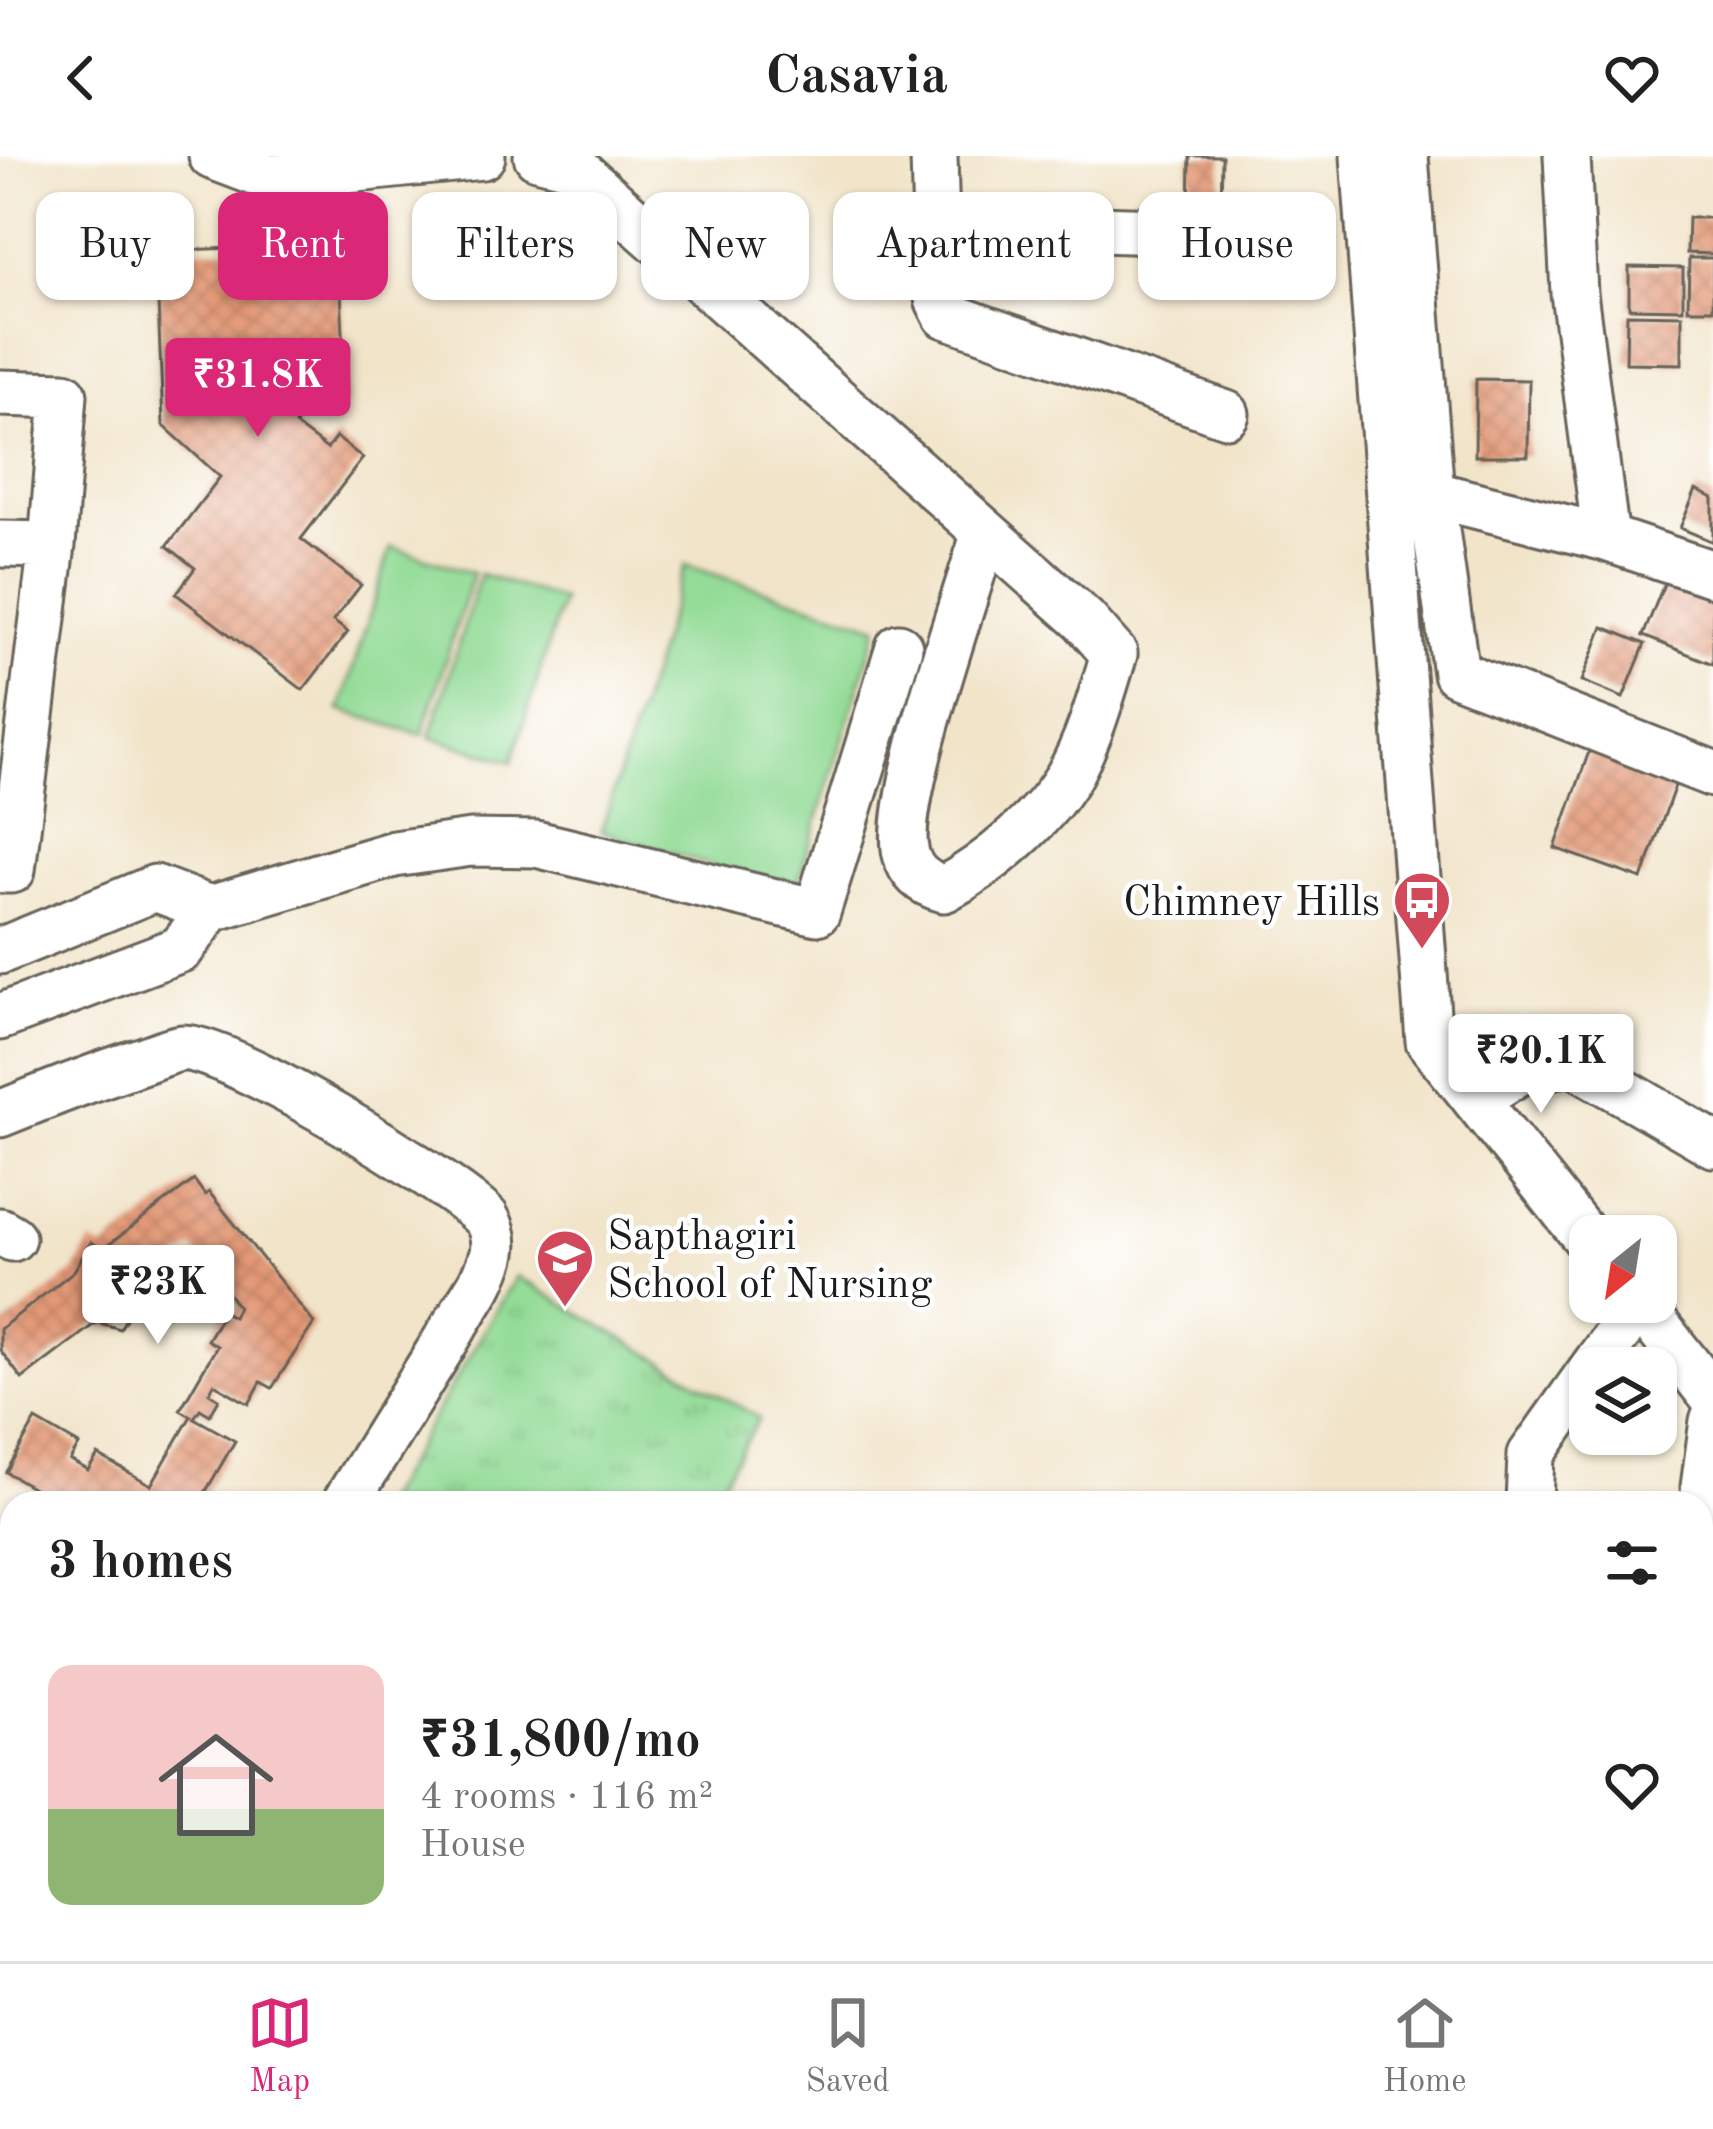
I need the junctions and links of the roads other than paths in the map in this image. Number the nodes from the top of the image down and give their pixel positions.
1 (212, 156) edge
2 (482, 156) edge
3 (537, 156) edge
4 (934, 156) edge
5 (1364, 156) edge
6 (1406, 156) edge
7 (1568, 156) edge
8 (935, 192) edge
9 (938, 300) edge
10 (0, 393) edge
11 (1226, 414) dead end
12 (1431, 494) junction
13 (985, 532) junction
14 (1606, 538) junction
15 (0, 544) edge
16 (52, 545) junction
17 (1713, 574) edge
18 (899, 647) dead end
19 (16, 697) edge
20 (1713, 774) edge
21 (0, 870) edge
22 (210, 909) junction
23 (0, 951) edge
24 (0, 1017) edge
25 (1475, 1099) junction
26 (0, 1114) edge
27 (1713, 1144) edge
28 (1569, 1217) edge
29 (1654, 1323) edge
30 (1713, 1397) edge
31 (1569, 1402) edge
32 (1713, 1421) edge
33 (352, 1491) edge
34 (1530, 1491) edge
35 (1705, 1491) edge

1 - 2 street
3 - 13 street
4 - 8 street
5 - 25 street
6 - 12 street
7 - 14 street
9 - 11 street
10 - 16 street
12 - 14 street
12 - 20 street
13 - 13 street
14 - 17 street
15 - 16 street
16 - 19 street
18 - 22 street
19 - 21 street
22 - 23 street
22 - 24 street
25 - 27 street
25 - 28 street
26 - 33 street
29 - 30 street
31 - 34 street
32 - 35 street

